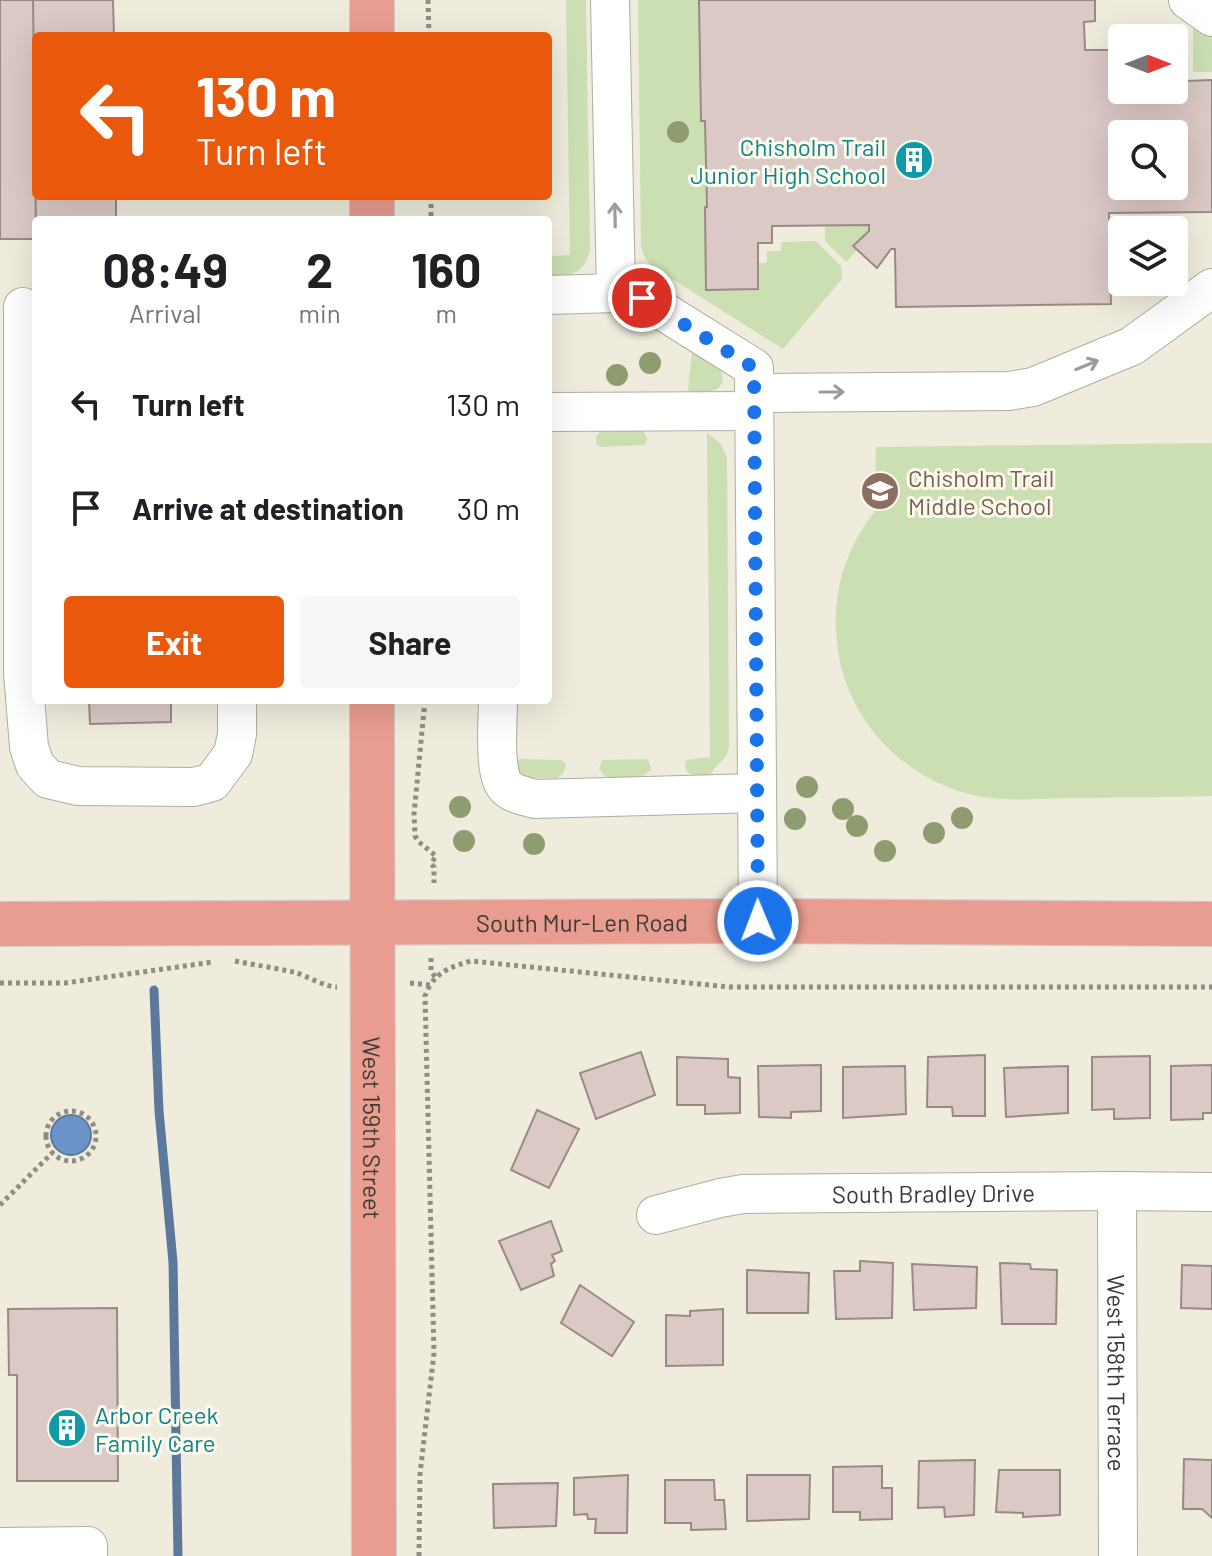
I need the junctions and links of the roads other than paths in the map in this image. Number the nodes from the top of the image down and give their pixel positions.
1 (372, 0) edge
2 (610, 0) edge
3 (1188, 0) edge
4 (1212, 17) edge
5 (372, 32) edge
6 (1212, 288) edge
7 (616, 293) junction
8 (552, 295) edge
9 (20, 307) edge
10 (30, 367) edge
11 (754, 402) junction
12 (552, 412) edge
13 (11, 672) edge
14 (237, 704) edge
15 (372, 704) edge
16 (498, 704) edge
17 (757, 793) junction
18 (758, 921) junction
19 (372, 922) junction
20 (0, 924) edge
21 (1212, 924) edge
22 (1117, 1191) junction
23 (1212, 1192) edge
24 (656, 1215) dead end
25 (0, 1547) edge
26 (88, 1556) edge
27 (374, 1556) edge
28 (1118, 1556) edge

1 - 5 main road
7 -> 2 street
3 - 4 street
11 -> 6 street
7 - 8 street
7 - 11 street
9 - 10 street
10 - 13 street
11 - 12 street
11 - 17 street
13 - 14 street
15 - 19 main road, West 159th Street
16 - 17 street
17 - 18 street
18 - 19 main road, South Mur-Len Road
18 - 21 main road, South Mur-Len Road
19 - 20 main road, South Mur-Len Road
19 - 27 main road, West 159th Street
22 - 23 street, South Bradley Drive
22 - 24 street, South Bradley Drive
22 - 28 street, West 158th Terrace
25 - 26 street

